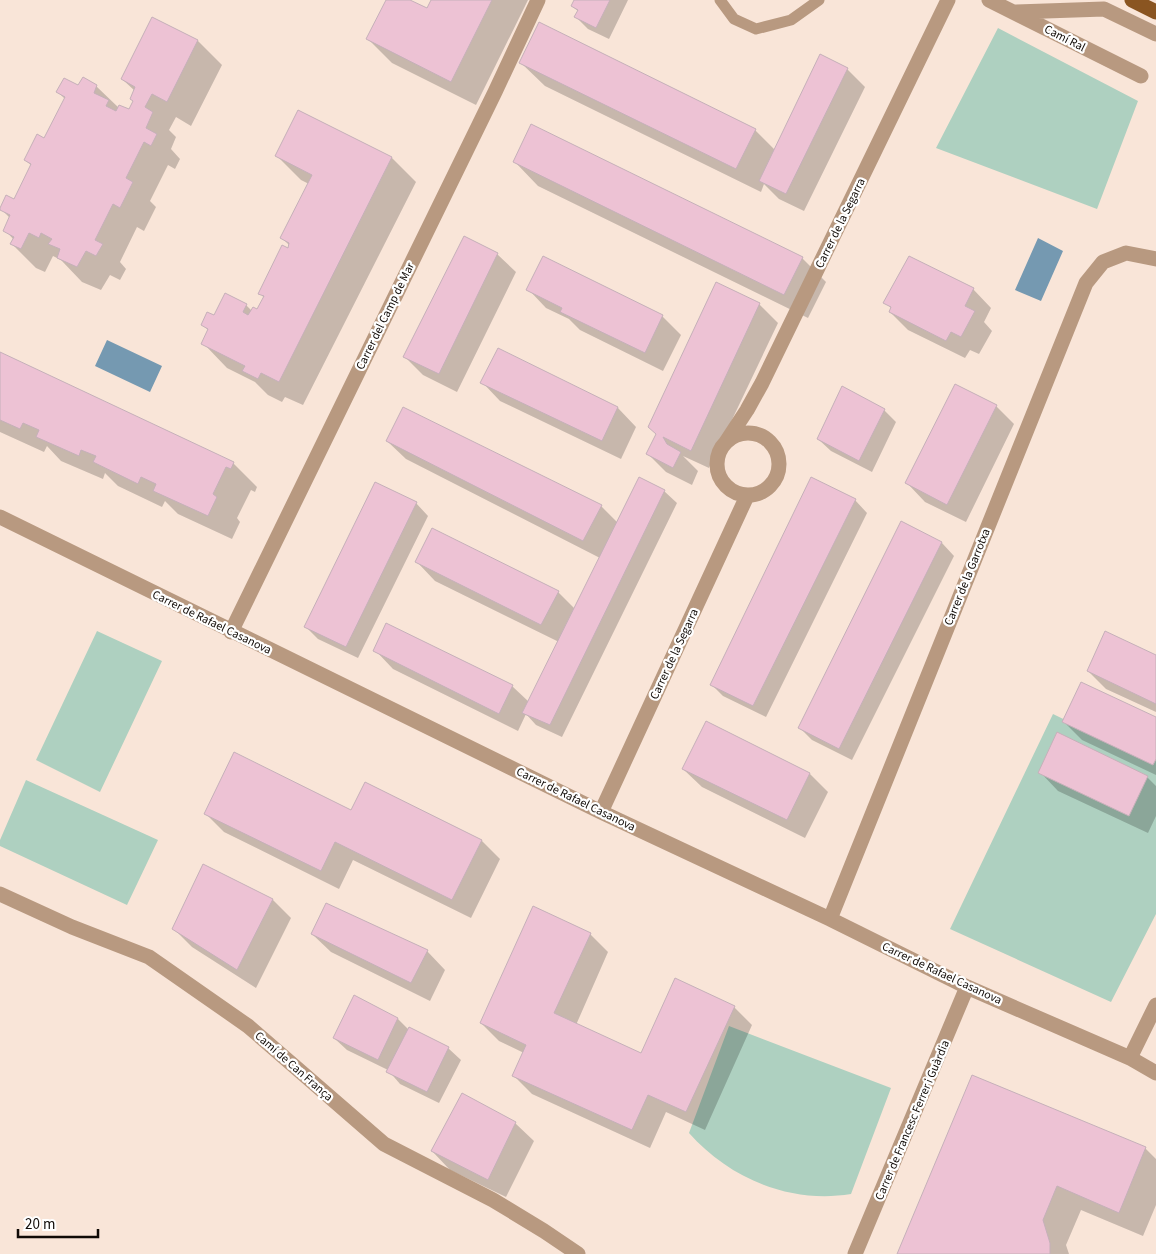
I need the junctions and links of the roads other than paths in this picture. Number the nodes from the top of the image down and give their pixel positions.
1 (538, 0) edge
2 (720, 0) edge
3 (818, 0) edge
4 (948, 0) edge
5 (990, 0) edge
6 (1132, 0) edge
7 (1014, 12) junction
8 (1156, 12) edge
9 (1156, 34) edge
10 (1141, 76) dead end
11 (1156, 259) edge
12 (726, 442) junction
13 (748, 496) junction
14 (0, 517) edge
15 (231, 632) junction
16 (601, 812) junction
17 (0, 894) edge
18 (830, 919) junction
19 (967, 987) junction
20 (1156, 1005) edge
21 (1130, 1058) junction
22 (1156, 1073) edge
23 (560, 1248) edge
24 (578, 1254) edge
25 (856, 1254) edge

1 - 15 street, Carrer del Camp de Mar
2 - 3 lane
4 - 12 street, Carrer de la Segarra
5 - 7 street, Camí Ral
6 - 8 main road
7 - 9 street
7 - 10 street, Camí Ral
11 - 18 street, Carrer de la Garrotxa
12 - 13 street, Carrer de la Segarra
12 - 13 street
13 - 16 street, Carrer de la Segarra
14 - 15 street, Carrer de Rafael Casanova
15 - 16 street, Carrer de Rafael Casanova
16 - 18 street, Carrer de Rafael Casanova
17 - 23 street, Camí de Can França
18 - 19 street, Carrer de Rafael Casanova
19 - 21 street, Carrer de Rafael Casanova
19 - 25 street, Carrer de Francesc Ferrer i Guàrdia
20 - 21 street
21 - 22 street, Carrer de Rafael Casanova
23 - 24 street, Camí de Can França

